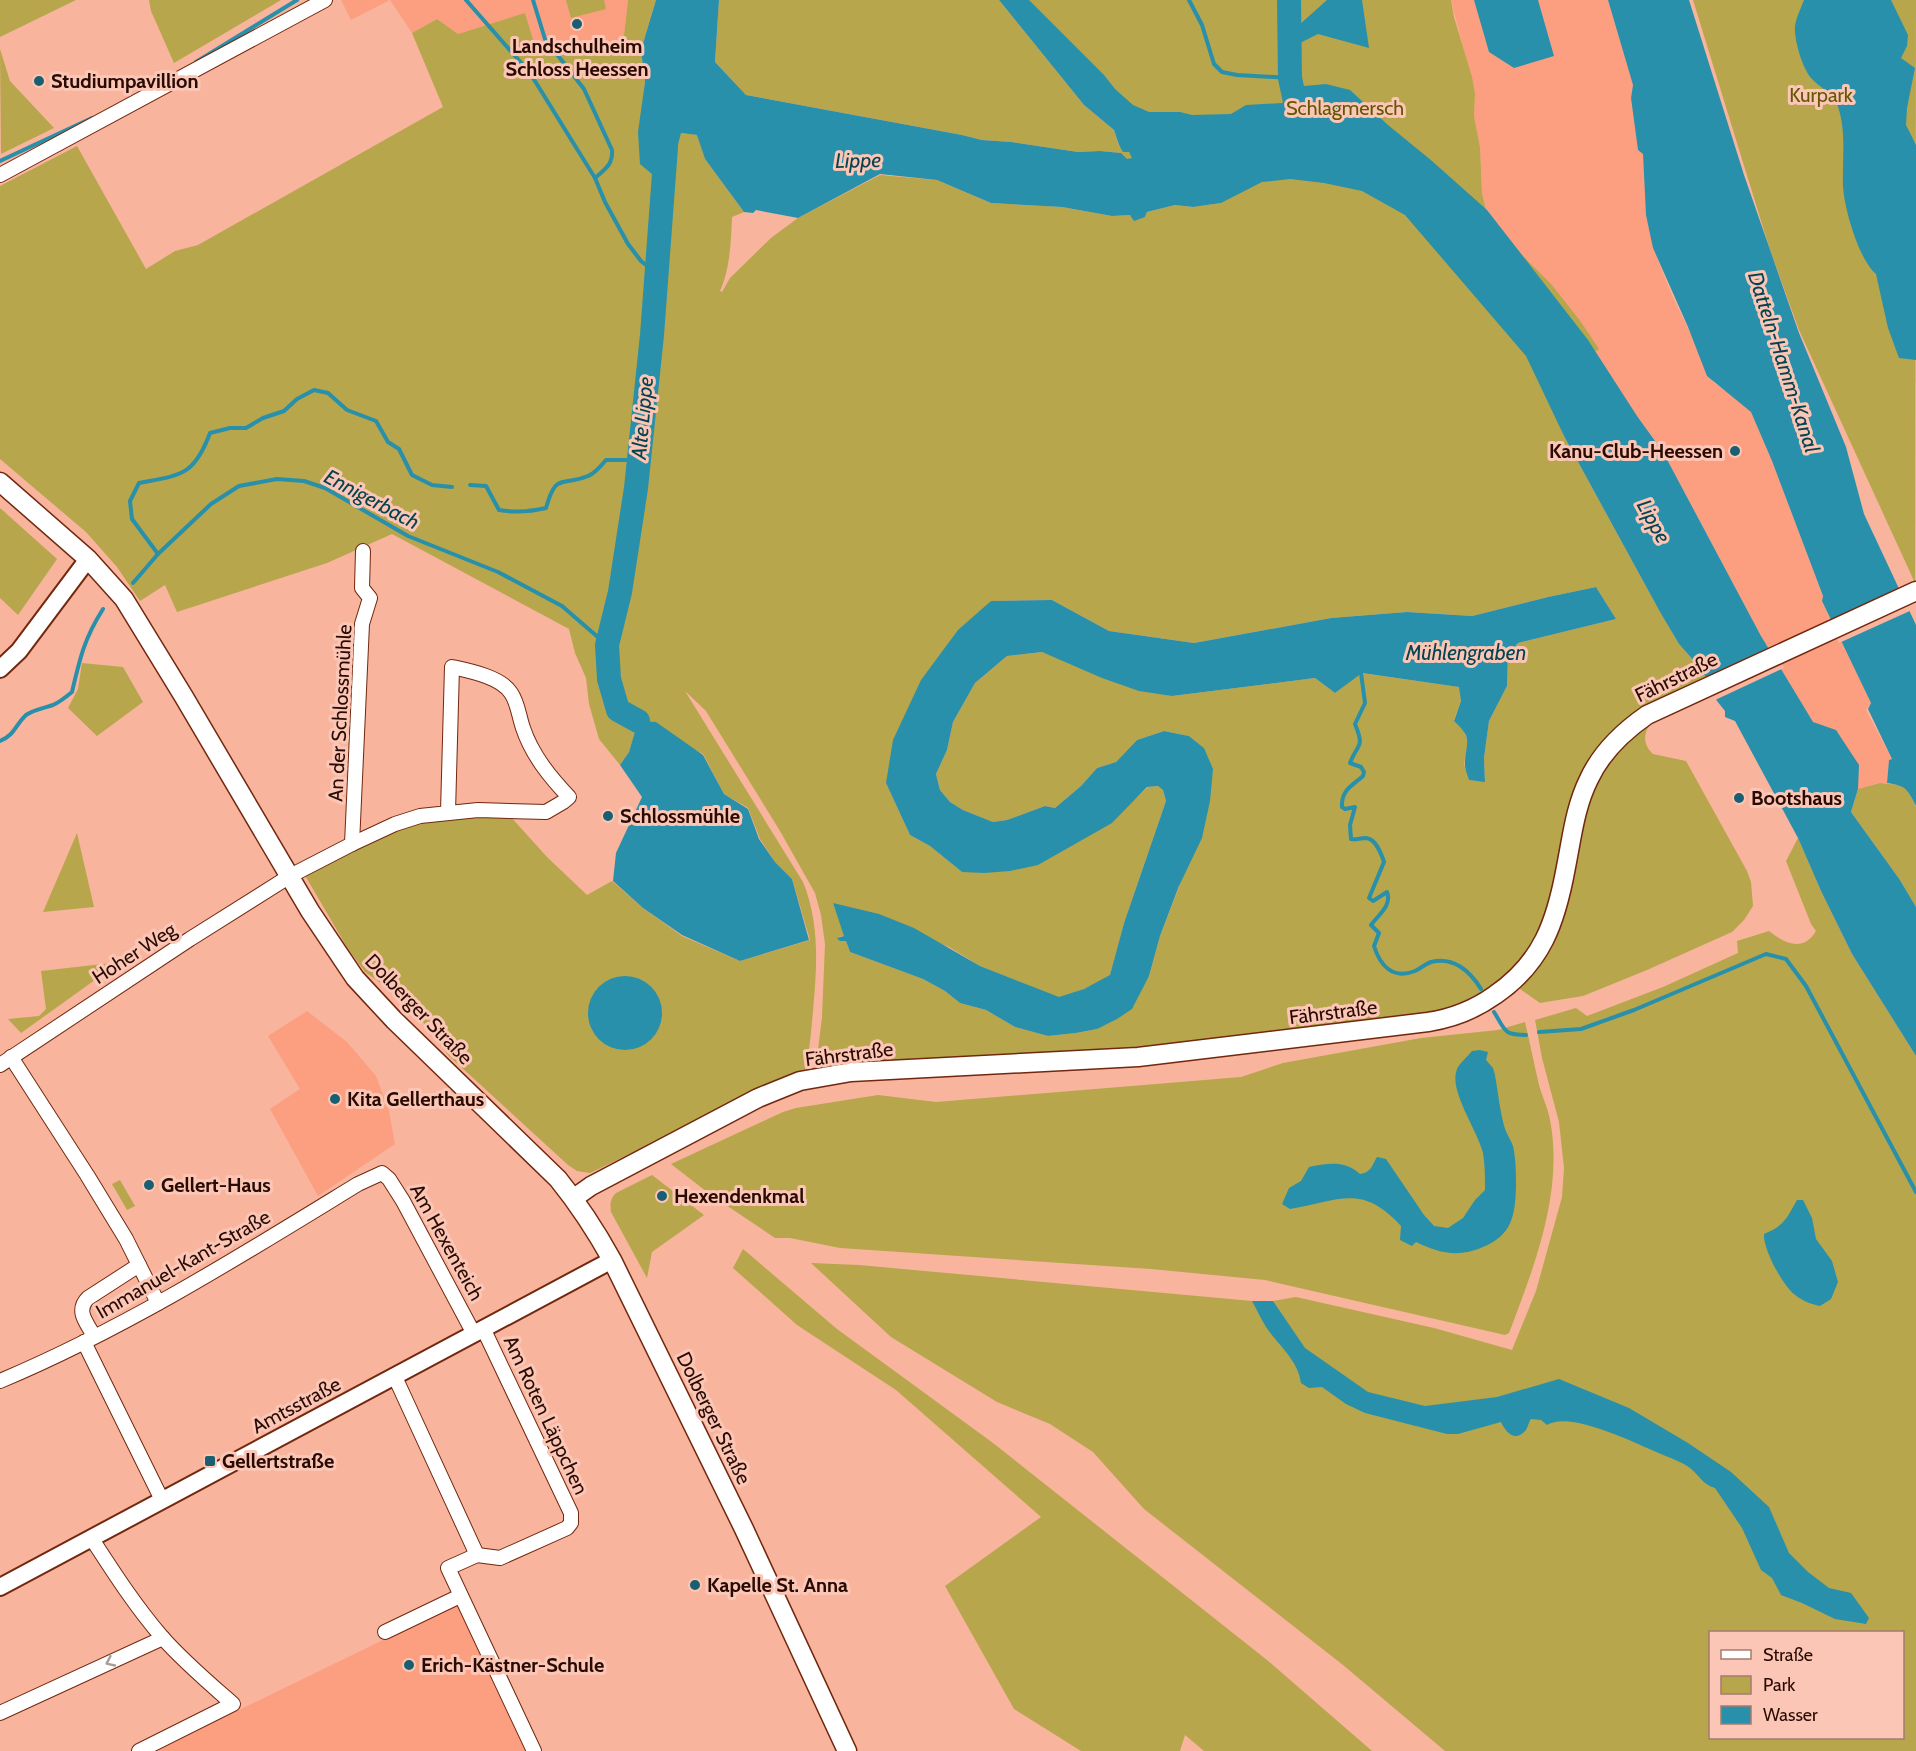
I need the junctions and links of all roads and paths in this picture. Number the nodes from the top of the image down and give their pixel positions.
1 (325, 0) edge
2 (0, 174) edge
3 (0, 482) edge
4 (363, 551) dead end
5 (88, 559) junction
6 (1916, 591) edge
7 (0, 669) edge
8 (448, 812) junction
9 (352, 844) junction
10 (290, 876) junction
11 (5, 1061) edge
12 (382, 1173) joint
13 (574, 1198) junction
14 (612, 1260) junction
15 (139, 1265) junction
16 (158, 1303) junction
17 (478, 1331) junction
18 (89, 1339) junction
19 (395, 1377) junction
20 (0, 1381) edge
21 (162, 1500) junction
22 (92, 1539) junction
23 (477, 1555) junction
24 (0, 1587) edge
25 (460, 1596) junction
26 (385, 1632) dead end
27 (163, 1638) junction
28 (0, 1713) edge
29 (139, 1751) edge
30 (534, 1751) edge
31 (847, 1751) edge

1 - 2 street
3 - 5 main road, Dolberger Straße
4 - 9 street, An der Schlossmühle
5 - 7 street
5 - 10 main road, Dolberger Straße
6 - 13 main road, Fährstraße
8 - 8 street
8 - 9 street
9 - 10 street
10 - 11 street, Hoher Weg
10 - 13 main road, Dolberger Straße
11 - 15 street
12 - 16 street, Immanuel-Kant-Straße
12 - 17 street, Am Hexenteich
13 - 14 main road, Dolberger Straße
14 - 17 street, Amtsstraße
14 - 31 main road, Dolberger Straße
15 - 16 street
15 - 18 street
16 - 18 street, Immanuel-Kant-Straße
17 - 19 street, Amtsstraße
17 - 23 street, Am Roten Läppchen
18 - 20 street, Immanuel-Kant-Straße
18 - 21 street
19 - 21 street, Amtsstraße
19 - 23 street
21 - 22 street, Amtsstraße
22 - 24 street, Amtsstraße
22 - 27 street
23 - 25 street
25 - 26 street
25 - 30 street
27 -> 28 street
27 - 29 street

